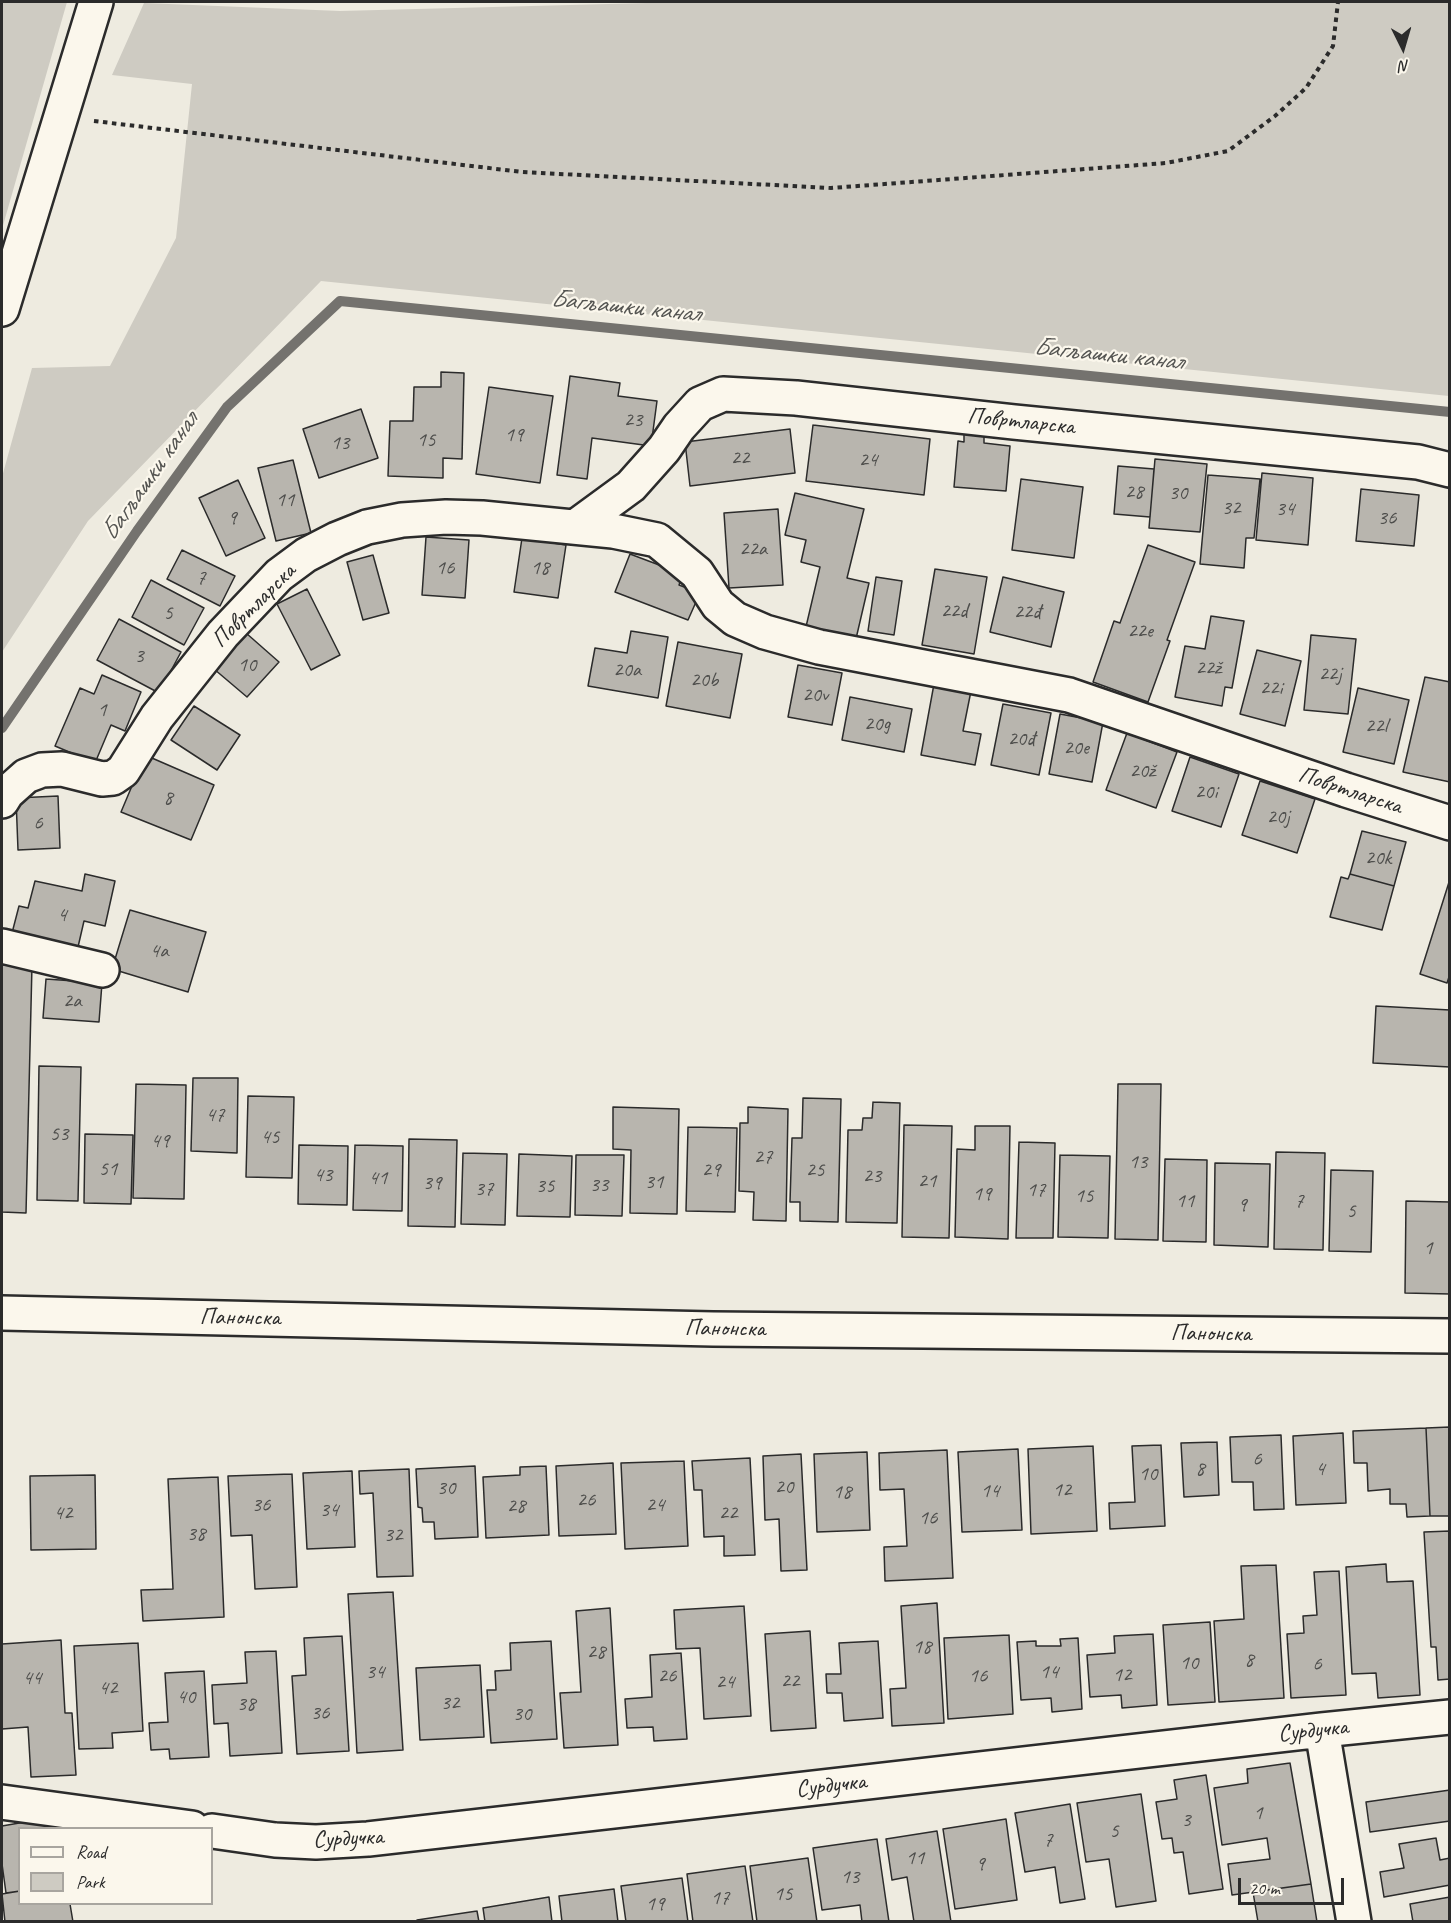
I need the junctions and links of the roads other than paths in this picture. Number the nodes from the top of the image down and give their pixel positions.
1 (96, 2) edge
2 (2, 309) edge
3 (1449, 471) edge
4 (631, 486) junction
5 (574, 527) junction
6 (657, 540) junction
7 (2, 801) edge
8 (1449, 823) edge
9 (2, 946) edge
10 (102, 970) dead end
11 (2, 1312) edge
12 (1449, 1336) edge
13 (1449, 1717) edge
14 (1322, 1730) junction
15 (2, 1802) edge
16 (134, 1824) edge
17 (178, 1827) edge
18 (213, 1831) edge
19 (1354, 1922) edge

1 - 2 street
3 - 4 street, Повртларска
4 - 5 street, Повртларска
4 - 6 street, Повртларска
5 - 6 street, Повртларска
5 - 7 street, Повртларска
6 - 8 street, Повртларска
9 - 10 street
11 - 12 street, Панонска
13 - 14 street, Сурдучка
14 - 18 street, Сурдучка
14 - 19 street
15 - 16 street
16 - 17 street

